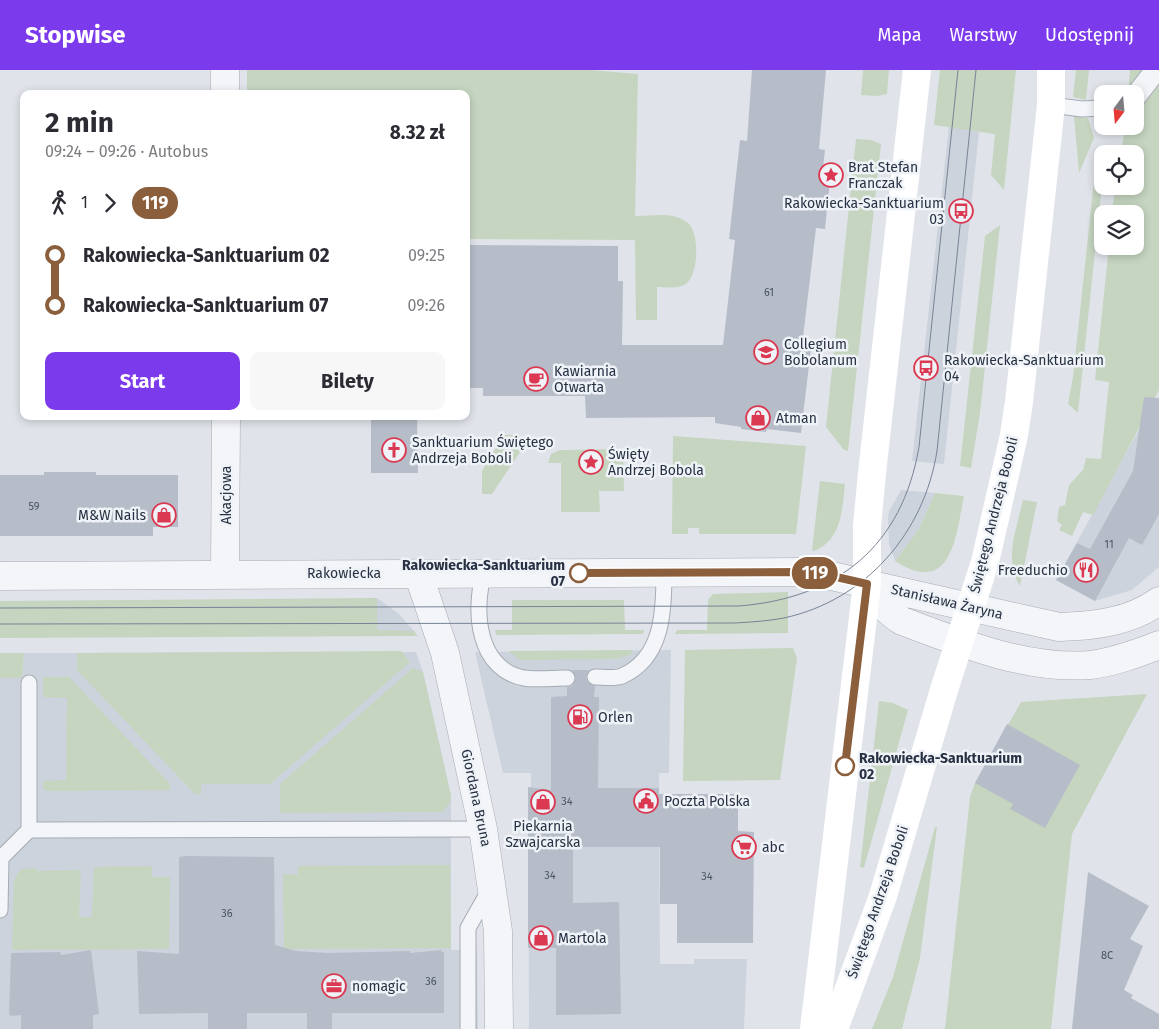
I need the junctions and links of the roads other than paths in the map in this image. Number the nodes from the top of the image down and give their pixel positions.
1 (225, 70) edge
2 (916, 70) edge
3 (1051, 70) edge
4 (1156, 70) edge
5 (1144, 85) edge
6 (225, 90) edge
7 (1051, 105) junction
8 (1094, 108) edge
9 (226, 420) edge
10 (418, 573) junction
11 (484, 573) junction
12 (664, 573) junction
13 (225, 574) junction
14 (0, 576) edge
15 (867, 584) junction
16 (1159, 601) edge
17 (970, 608) junction
18 (959, 641) junction
19 (1159, 645) edge
20 (567, 678) dead end
21 (595, 678) dead end
22 (28, 683) dead end
23 (483, 829) junction
24 (29, 830) junction
25 (493, 885) junction
26 (0, 910) edge
27 (468, 1029) edge
28 (499, 1029) edge
29 (814, 1029) edge
30 (834, 1029) edge

1 - 6 street
2 - 15 main road
3 - 7 main road, Świętego Andrzeja Boboli
4 - 5 street
7 - 8 lane
7 - 17 main road, Świętego Andrzeja Boboli
9 - 13 street, Akacjowa
10 - 11 street, Rakowiecka
10 - 13 street, Rakowiecka
10 - 23 street, Giordana Bruna
11 - 12 street, Rakowiecka
11 - 20 lane
12 - 15 street, Rakowiecka
12 - 21 lane
13 - 14 street, Rakowiecka
15 - 17 street, Stanisława Żaryna
15 - 18 street, Stanisława Żaryna
15 - 29 main road
16 - 17 street, Stanisława Żaryna
17 - 18 main road, Świętego Andrzeja Boboli
18 - 19 street, Stanisława Żaryna
18 - 30 main road, Świętego Andrzeja Boboli
22 - 24 lane
23 - 24 lane
23 - 25 street, Giordana Bruna
24 - 26 lane
25 - 27 lane
25 - 28 street, Giordana Bruna

